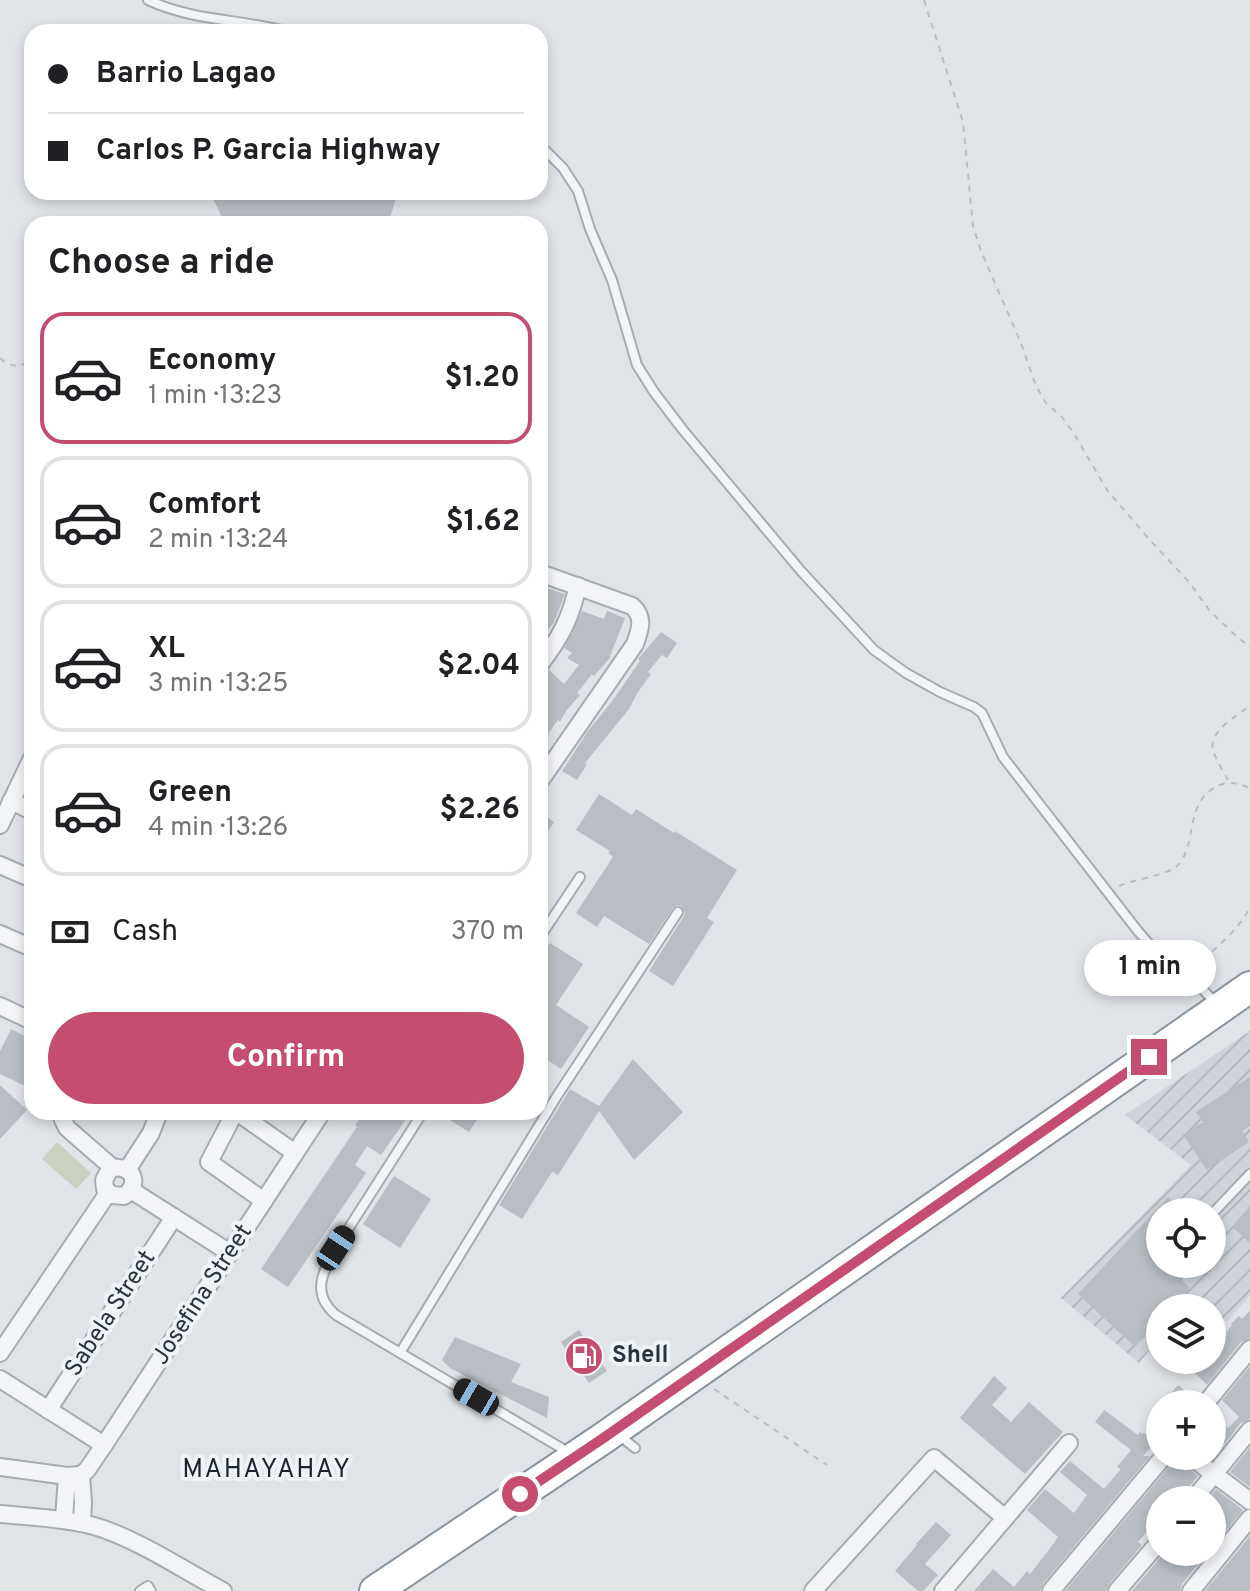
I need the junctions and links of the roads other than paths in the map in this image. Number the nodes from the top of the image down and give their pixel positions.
1 (148, 0) edge
2 (251, 24) edge
3 (548, 153) edge
4 (548, 576) edge
5 (578, 586) junction
6 (548, 653) edge
7 (548, 769) edge
8 (24, 774) edge
9 (11, 801) junction
10 (24, 807) edge
11 (0, 825) edge
12 (0, 865) edge
13 (24, 876) edge
14 (580, 877) dead end
15 (678, 912) dead end
16 (548, 925) edge
17 (0, 934) edge
18 (24, 944) edge
19 (1250, 987) edge
20 (0, 1006) edge
21 (1220, 1007) junction
22 (24, 1017) edge
23 (548, 1111) edge
24 (63, 1120) edge
25 (156, 1120) edge
26 (232, 1120) edge
27 (248, 1120) edge
28 (317, 1120) edge
29 (418, 1120) edge
30 (542, 1120) edge
31 (295, 1153) junction
32 (120, 1169) junction
33 (1250, 1174) edge
34 (131, 1190) junction
35 (108, 1193) junction
36 (1226, 1199) edge
37 (264, 1201) junction
38 (174, 1217) junction
39 (230, 1253) junction
40 (1250, 1349) edge
41 (0, 1353) edge
42 (400, 1353) junction
43 (0, 1379) edge
44 (1216, 1390) edge
45 (48, 1410) junction
46 (1250, 1430) edge
47 (1069, 1443) dead end
48 (104, 1445) junction
49 (576, 1456) junction
50 (0, 1467) edge
51 (1152, 1470) edge
52 (1209, 1470) edge
53 (1215, 1474) junction
54 (74, 1475) junction
55 (1205, 1486) edge
56 (1250, 1501) edge
57 (0, 1514) edge
58 (1005, 1518) junction
59 (1250, 1518) edge
60 (64, 1520) junction
61 (82, 1523) junction
62 (1146, 1557) edge
63 (140, 1591) edge
64 (151, 1591) edge
65 (223, 1591) edge
66 (375, 1591) edge
67 (813, 1591) edge
68 (943, 1591) edge
69 (1051, 1591) edge
70 (1117, 1591) edge
71 (1191, 1591) edge

1 - 2 lane
3 - 21 lane
4 - 5 street
5 - 6 street
5 - 7 street
8 - 9 street
9 - 10 street
9 - 11 street
12 - 13 street
14 - 16 lane
15 - 23 lane
17 - 18 street
19 - 21 highway
20 - 22 street
21 - 49 highway
24 - 32 street
25 - 32 street
26 - 37 street
27 - 31 street
28 - 31 street, Josefina Street
29 - 42 lane
30 - 42 lane
31 - 37 street, Josefina Street
32 - 34 street
32 - 35 street
33 - 36 lane
34 - 35 street
34 - 38 street
35 - 41 street
37 - 39 street, Josefina Street
38 - 39 street
38 - 45 street, Sabela Street
39 - 48 street, Josefina Street
40 - 44 street
42 - 49 lane
43 - 45 street
45 - 48 street
46 - 53 street
47 - 58 street
48 - 54 street, Josefina Street
49 - 66 highway
50 - 54 street
51 - 69 street
52 - 53 street
53 - 55 street
53 - 56 street
54 - 60 street
54 - 61 street
57 - 60 street
58 - 67 street
58 - 68 street
59 - 71 street
60 - 61 street
61 - 65 street
62 - 70 street
63 - 64 lane

